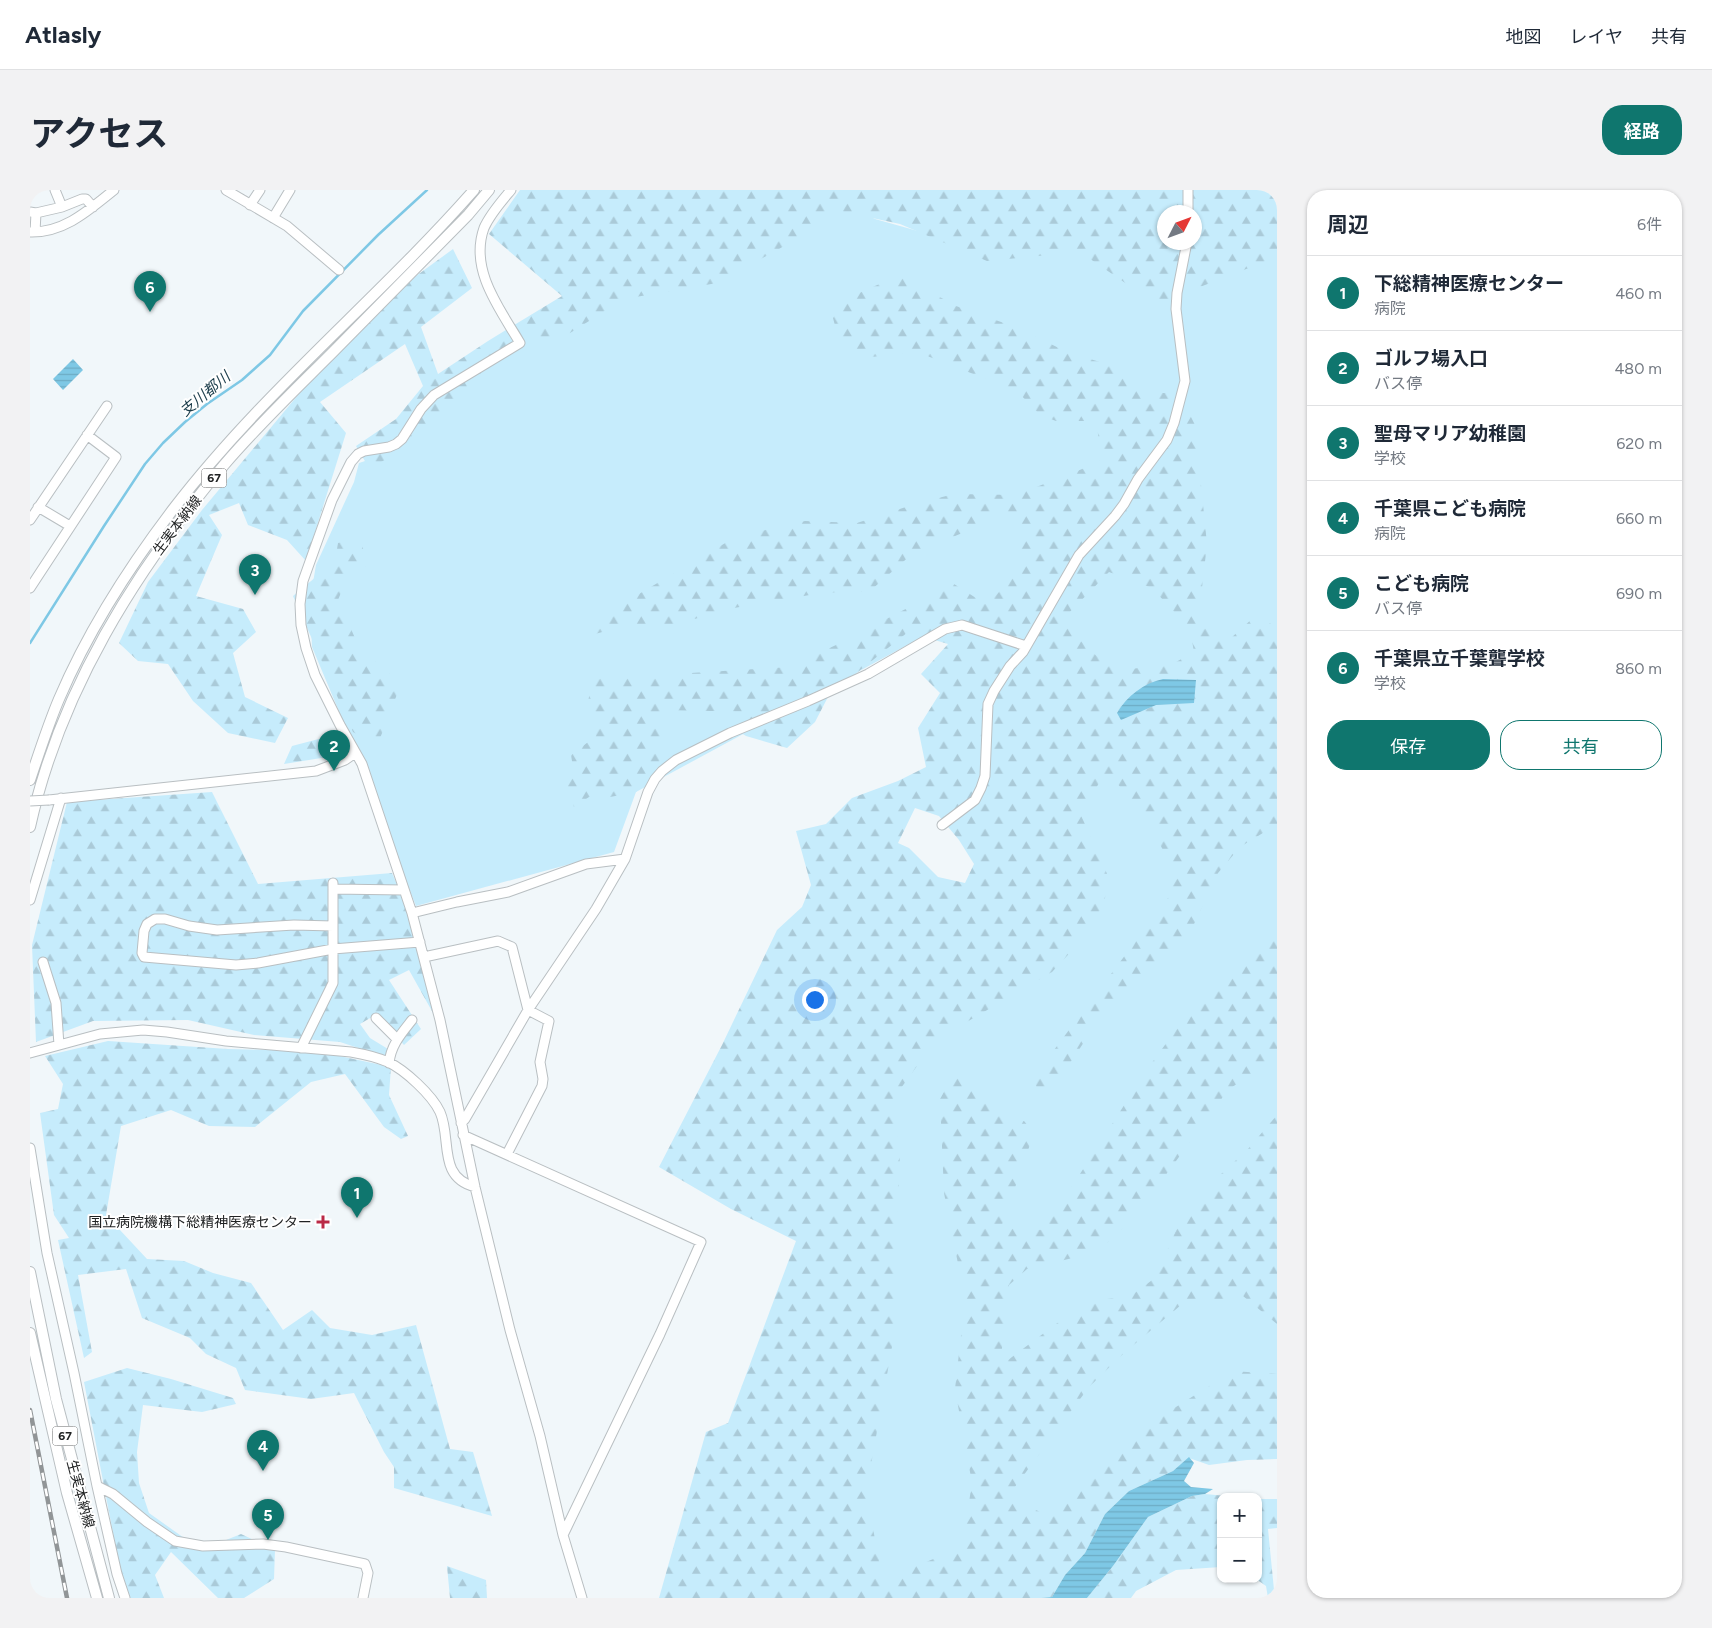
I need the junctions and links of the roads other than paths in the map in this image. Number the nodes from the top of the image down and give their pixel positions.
1 (55, 190) edge
2 (114, 190) edge
3 (226, 190) edge
4 (290, 190) edge
5 (474, 190) edge
6 (489, 190) edge
7 (511, 190) edge
8 (1188, 190) edge
9 (258, 191) edge
10 (250, 204) junction
11 (1188, 205) edge
12 (62, 207) junction
13 (93, 207) junction
14 (33, 212) edge
15 (273, 218) junction
16 (32, 232) edge
17 (1185, 250) edge
18 (339, 270) dead end
19 (107, 406) dead end
20 (87, 435) junction
21 (38, 507) junction
22 (30, 520) edge
23 (70, 526) junction
24 (30, 588) edge
25 (1026, 646) junction
26 (356, 753) junction
27 (30, 780) edge
28 (61, 798) junction
29 (30, 801) edge
30 (942, 826) dead end
31 (30, 827) edge
32 (625, 859) junction
33 (404, 890) junction
34 (30, 900) edge
35 (412, 913) junction
36 (333, 926) junction
37 (420, 942) junction
38 (333, 949) junction
39 (424, 957) junction
40 (43, 962) dead end
41 (528, 1010) junction
42 (376, 1018) dead end
43 (412, 1020) dead end
44 (397, 1039) junction
45 (59, 1045) junction
46 (301, 1048) junction
47 (30, 1053) edge
48 (389, 1063) junction
49 (461, 1123) junction
50 (463, 1134) junction
51 (30, 1148) edge
52 (506, 1154) junction
53 (475, 1187) junction
54 (30, 1272) edge
55 (30, 1333) edge
56 (97, 1486) junction
57 (562, 1535) junction
58 (98, 1598) edge
59 (109, 1598) edge
60 (125, 1598) edge
61 (363, 1598) edge
62 (582, 1598) edge

1 - 12 street
2 - 13 street
3 - 10 street
4 - 15 street
5 - 27 main road, 生実本納線 / 67
6 - 31 main road, 生実本納線 / 67
7 - 26 street
8 - 11 street
9 - 10 street
10 - 15 street
12 - 13 street
12 - 14 street
13 - 16 street
14 - 16 street
15 - 18 street
17 - 25 street
19 - 20 street
20 - 21 street
20 - 23 street
21 - 22 street
21 - 23 street
23 - 24 street
25 - 30 street
25 - 32 street
26 - 28 street
26 - 33 street
28 - 29 street, bridge
28 - 34 street
32 - 35 street
32 - 41 street
33 - 35 street
33 - 36 street
35 - 37 street
36 - 38 street
36 - 38 street
37 - 38 street
37 - 39 street
38 - 46 street
39 - 41 street
39 - 49 street
40 - 45 street
41 - 49 street
41 - 52 street
42 - 44 street
43 - 44 street
44 - 48 street
45 - 46 street
45 - 47 street
46 - 48 street
48 - 53 street
49 - 50 street
50 - 52 street
50 - 53 street
51 - 56 street
52 - 57 street
53 - 57 street
54 - 59 main road, 生実本納線 / 67
55 - 58 main road, 生実本納線 / 67
56 - 60 street
56 - 61 street
57 - 62 street

